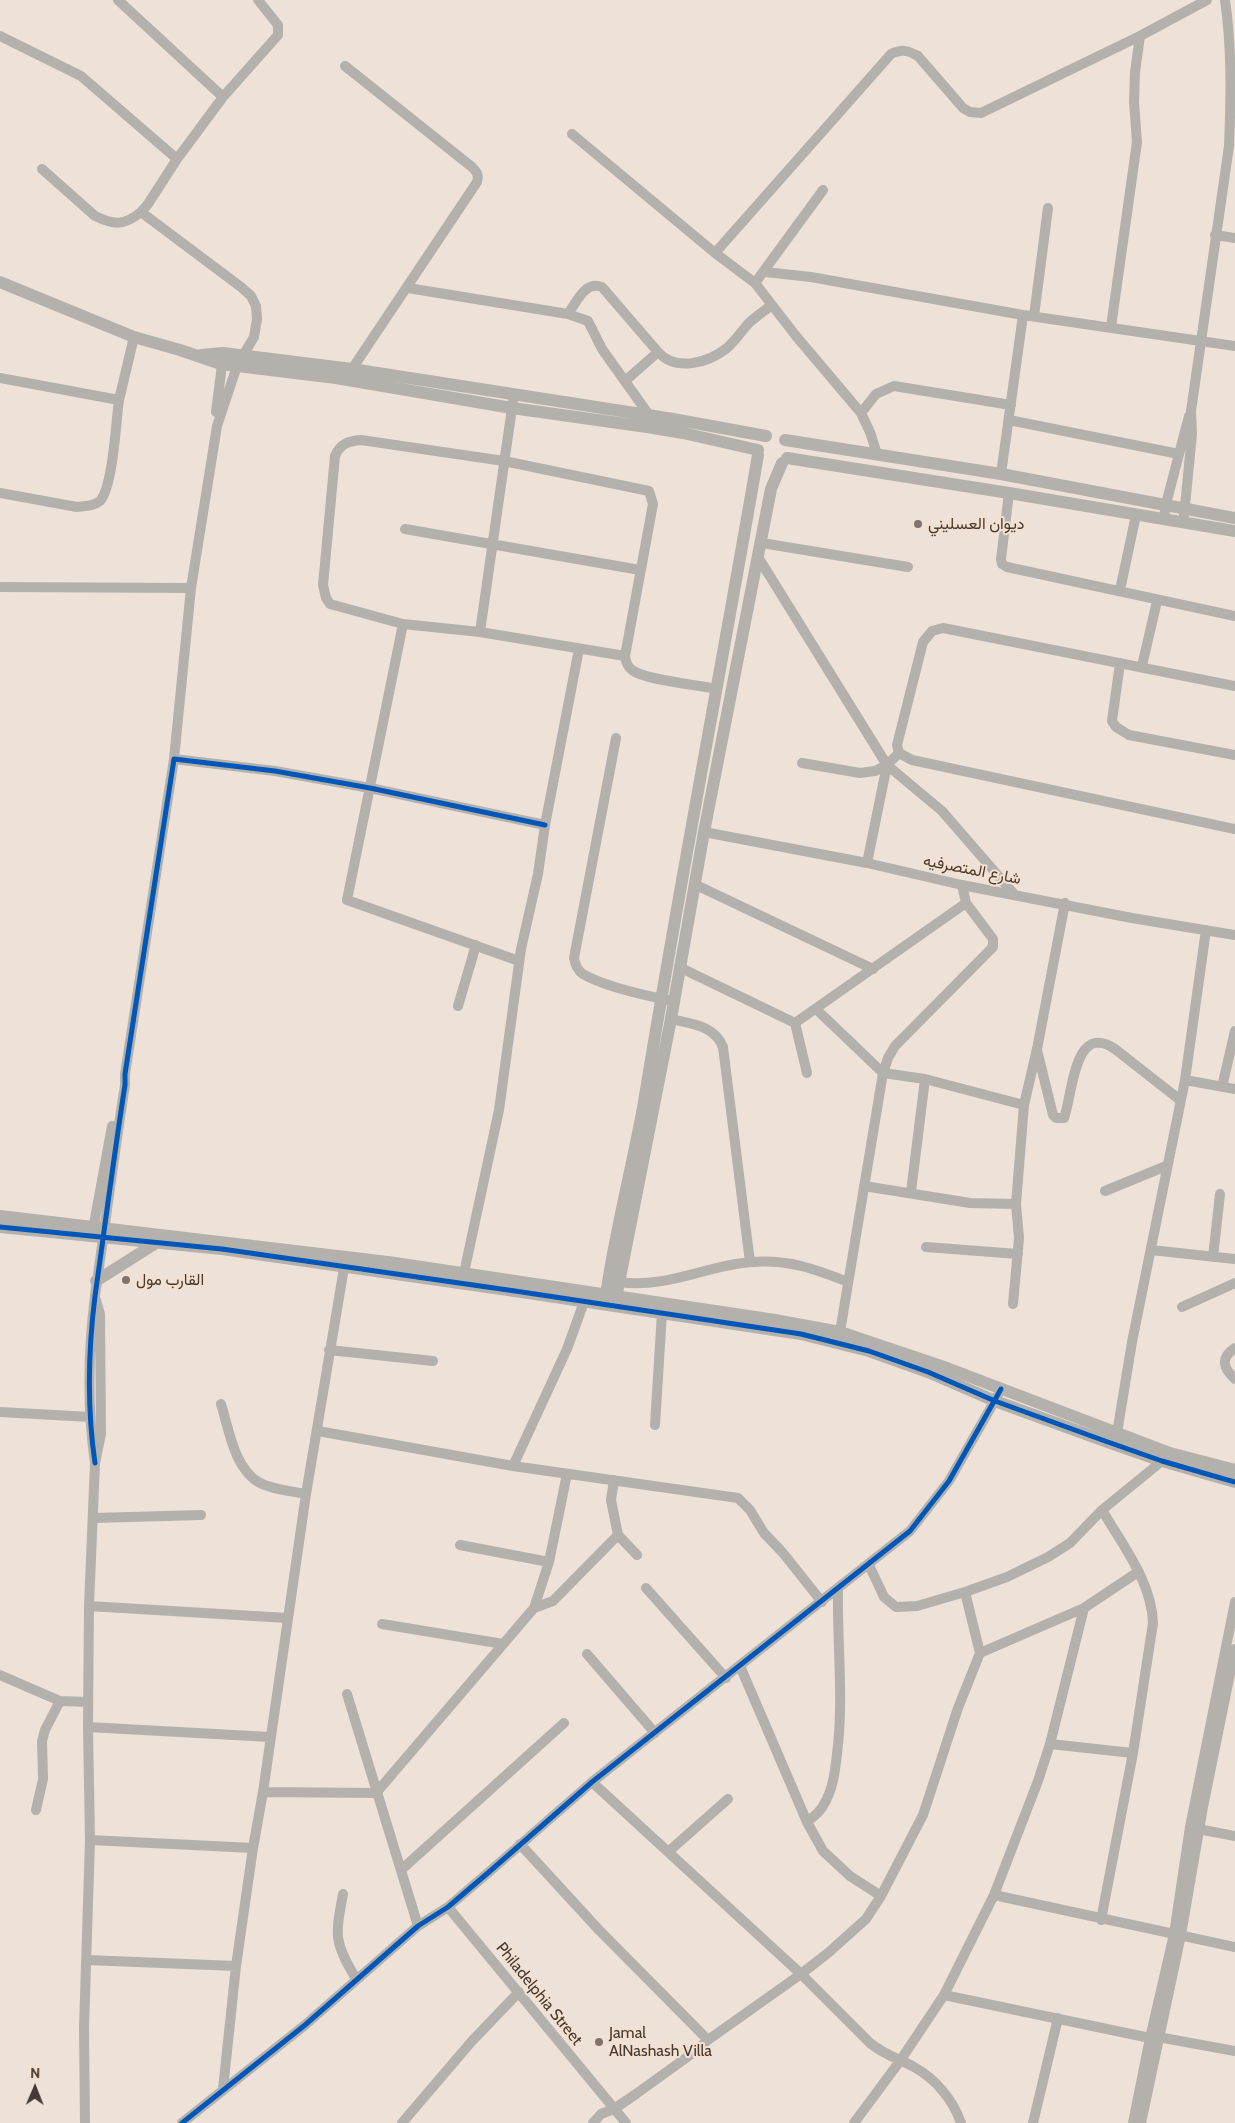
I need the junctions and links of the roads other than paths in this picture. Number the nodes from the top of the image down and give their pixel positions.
1 (118, 0) edge
2 (258, 0) edge
3 (1206, 0) edge
4 (1225, 0) edge
5 (0, 36) edge
6 (1140, 36) junction
7 (345, 66) dead end
8 (223, 97) junction
9 (572, 134) dead end
10 (177, 159) junction
11 (1231, 166) edge
12 (42, 169) dead end
13 (823, 190) dead end
14 (1048, 208) dead end
15 (141, 212) junction
16 (1216, 235) junction
17 (1235, 238) edge
18 (715, 254) junction
19 (765, 272) junction
20 (0, 282) edge
21 (756, 283) junction
22 (408, 288) junction
23 (772, 305) junction
24 (568, 314) junction
25 (1023, 315) junction
26 (1034, 316) junction
27 (1111, 327) junction
28 (134, 338) junction
29 (1202, 342) junction
30 (1235, 346) edge
31 (658, 352) junction
32 (222, 359) junction
33 (239, 361) junction
34 (352, 369) junction
35 (0, 378) edge
36 (625, 381) junction
37 (514, 394) junction
38 (119, 400) junction
39 (1011, 405) junction
40 (512, 408) junction
41 (1191, 410) junction
42 (861, 413) junction
43 (650, 415) junction
44 (1009, 420) junction
45 (217, 426) junction
46 (766, 436) junction
47 (785, 440) junction
48 (758, 453) junction
49 (877, 454) junction
50 (1179, 454) junction
51 (504, 461) junction
52 (784, 461) junction
53 (1001, 474) junction
54 (0, 493) edge
55 (1009, 493) junction
56 (1166, 504) junction
57 (1136, 515) junction
58 (1184, 516) junction
59 (1164, 518) junction
60 (1235, 518) edge
61 (405, 529) dead end
62 (1235, 531) edge
63 (762, 543) junction
64 (491, 544) junction
65 (758, 557) junction
66 (908, 567) dead end
67 (640, 570) junction
68 (0, 587) edge
69 (191, 588) junction
70 (1120, 590) junction
71 (1158, 601) junction
72 (1235, 616) edge
73 (403, 624) junction
74 (480, 632) junction
75 (579, 649) junction
76 (625, 656) junction
77 (1120, 662) junction
78 (1142, 666) junction
79 (1235, 686) edge
80 (717, 689) junction
81 (616, 738) dead end
82 (899, 754) junction
83 (1235, 755) edge
84 (174, 759) junction
85 (802, 763) dead end
86 (887, 765) junction
87 (370, 788) junction
88 (545, 825) junction
89 (1235, 829) edge
90 (704, 832) junction
91 (867, 863) junction
92 (694, 884) junction
93 (962, 885) junction
94 (1014, 894) junction
95 (966, 903) junction
96 (1065, 903) junction
97 (1206, 930) junction
98 (1235, 935) edge
99 (476, 945) junction
100 (520, 961) junction
101 (679, 967) junction
102 (874, 969) junction
103 (660, 999) junction
104 (674, 1002) junction
105 (458, 1006) dead end
106 (816, 1008) junction
107 (671, 1019) junction
108 (795, 1023) junction
109 (1235, 1031) edge
110 (1037, 1048) junction
111 (807, 1073) dead end
112 (883, 1073) junction
113 (925, 1079) junction
114 (1185, 1080) junction
115 (1222, 1087) junction
116 (1235, 1089) edge
117 (1180, 1100) junction
118 (1024, 1105) junction
119 (1166, 1166) junction
120 (864, 1186) junction
121 (1105, 1191) dead end
122 (911, 1192) junction
123 (1220, 1194) dead end
124 (1016, 1204) junction
125 (0, 1216) edge
126 (0, 1227) edge
127 (98, 1233) junction
128 (156, 1243) junction
129 (926, 1247) dead end
130 (1150, 1250) junction
131 (1018, 1254) junction
132 (1213, 1257) junction
133 (1235, 1259) edge
134 (750, 1262) junction
135 (344, 1268) junction
136 (464, 1273) junction
137 (96, 1281) junction
138 (620, 1282) junction
139 (848, 1282) junction
140 (1235, 1283) edge
141 (96, 1296) junction
142 (610, 1301) junction
143 (584, 1302) junction
144 (1013, 1304) dead end
145 (1182, 1307) dead end
146 (662, 1313) junction
147 (840, 1332) junction
148 (1235, 1348) edge
149 (330, 1350) junction
150 (433, 1361) dead end
151 (1235, 1379) edge
152 (998, 1395) junction
153 (221, 1404) dead end
154 (0, 1412) edge
155 (90, 1417) junction
156 (655, 1425) dead end
157 (318, 1431) junction
158 (1117, 1433) junction
159 (1162, 1461) junction
160 (96, 1463) junction
161 (513, 1466) junction
162 (1235, 1470) edge
163 (567, 1474) junction
164 (614, 1480) junction
165 (1235, 1482) edge
166 (306, 1494) junction
167 (1102, 1510) junction
168 (201, 1515) dead end
169 (94, 1518) junction
170 (618, 1535) junction
171 (460, 1545) dead end
172 (637, 1555) dead end
173 (549, 1562) junction
174 (869, 1564) junction
175 (1138, 1572) junction
176 (646, 1588) dead end
177 (838, 1589) junction
178 (966, 1592) junction
179 (822, 1602) junction
180 (1235, 1602) edge
181 (89, 1606) junction
182 (534, 1608) junction
183 (1084, 1608) junction
184 (287, 1618) junction
185 (382, 1624) dead end
186 (1231, 1643) edge
187 (503, 1644) junction
188 (1235, 1649) edge
189 (980, 1653) junction
190 (587, 1654) dead end
191 (740, 1666) junction
192 (0, 1675) edge
193 (726, 1678) junction
194 (347, 1694) dead end
195 (60, 1701) junction
196 (88, 1702) junction
197 (564, 1722) dead end
198 (88, 1727) junction
199 (655, 1733) junction
200 (270, 1737) junction
201 (1050, 1744) junction
202 (1133, 1753) junction
203 (592, 1782) junction
204 (263, 1792) junction
205 (376, 1793) junction
206 (728, 1799) dead end
207 (36, 1810) dead end
208 (807, 1822) junction
209 (1194, 1828) junction
210 (1235, 1836) edge
211 (90, 1840) junction
212 (520, 1844) junction
213 (252, 1848) junction
214 (668, 1852) junction
215 (401, 1870) junction
216 (343, 1894) dead end
217 (994, 1895) junction
218 (881, 1896) junction
219 (448, 1907) junction
220 (1101, 1920) junction
221 (418, 1926) junction
222 (1178, 1935) junction
223 (1235, 1947) edge
224 (87, 1960) junction
225 (236, 1966) junction
226 (801, 1974) junction
227 (356, 1979) junction
228 (519, 1992) junction
229 (944, 1995) junction
230 (1058, 2018) junction
231 (1154, 2037) junction
232 (708, 2040) junction
233 (1235, 2051) edge
234 (900, 2061) junction
235 (223, 2089) junction
236 (614, 2109) junction
237 (406, 2121) edge
238 (85, 2123) edge
239 (182, 2123) edge
240 (593, 2123) edge
241 (626, 2123) edge
242 (854, 2123) edge
243 (961, 2123) edge
244 (1032, 2123) edge
245 (1133, 2123) edge
246 (1141, 2123) edge

1 - 8 street
2 - 8 street
3 - 6 street
4 - 11 street
5 - 10 street
6 - 18 street
6 - 27 street
7 - 22 street
8 - 10 street
9 - 18 street
10 - 15 street
11 - 16 street
12 - 15 street
13 - 19 street
14 - 26 street
15 - 33 street
16 - 17 street
16 - 29 street
18 - 21 street
19 - 21 street
19 - 25 street
20 - 28 street
21 - 23 street
22 - 24 street
22 - 34 street
23 - 31 street
23 - 42 street
24 - 31 street
24 - 36 street
25 - 26 street
25 - 39 street
26 - 27 street
27 - 29 street
28 - 32 street
28 - 38 street
29 - 30 street
29 - 41 street
31 - 36 street
32 - 33 street
32 - 45 street
33 - 34 street
33 - 40 street
33 - 45 street
34 - 37 street
35 - 38 street
36 - 43 street
37 - 40 street
37 - 43 street
38 - 54 street
39 - 42 street
39 - 44 street
40 - 48 street
40 - 51 street
41 - 50 street
41 - 58 street
42 - 49 street
43 - 46 street
44 - 50 street
44 - 53 street
45 - 69 street
46 - 47 street
46 - 48 street
47 - 49 street
47 - 52 street
48 - 52 street
48 - 80 street
49 - 53 street
50 - 56 street
51 - 64 street
51 - 67 street
51 - 73 street
52 - 55 street
52 - 63 street
53 - 56 street
55 - 57 street
55 - 70 street
56 - 58 street
56 - 59 street
57 - 59 street
57 - 70 street
58 - 59 street
58 - 60 street
58 - 62 street
61 - 64 street
63 - 65 street
63 - 66 street
64 - 67 street
64 - 74 street
65 - 86 street
65 - 90 street
67 - 76 street
68 - 69 street
69 - 84 street
70 - 71 street
71 - 72 street
71 - 78 street
73 - 74 street
73 - 87 street
74 - 75 street
75 - 76 street
75 - 88 street
76 - 80 street
77 - 78 street
77 - 82 street
77 - 83 street
78 - 79 street
80 - 103 street
81 - 103 street
82 - 86 street
82 - 89 street
84 - 87 street
84 - 127 street
85 - 86 street
86 - 91 street
86 - 94 street
87 - 88 street
87 - 99 street
88 - 100 street
90 - 91 street, شارع المتصرفيه
90 - 92 street
91 - 93 street, شارع المتصرفيه
92 - 101 street
92 - 102 street
93 - 94 street, شارع المتصرفيه
93 - 95 street
94 - 96 street, شارع المتصرفيه
95 - 102 street
95 - 112 street
96 - 97 street, شارع المتصرفيه
96 - 110 street
97 - 98 street, شارع المتصرفيه
97 - 114 street
99 - 100 street
99 - 105 street
100 - 136 street
101 - 104 street
101 - 108 street
102 - 106 street
103 - 104 street
103 - 142 street
104 - 107 street
106 - 108 street
106 - 112 street
107 - 134 street
107 - 138 street
108 - 111 street
109 - 115 street
110 - 117 street
110 - 118 street
112 - 113 street
112 - 120 street
113 - 118 street
113 - 122 street
114 - 115 street
114 - 117 street
115 - 116 street
117 - 119 street
118 - 124 street
119 - 121 street
119 - 130 street
120 - 122 street
120 - 139 street
122 - 124 street
123 - 132 street
124 - 131 street
125 - 127 street
126 - 127 street
127 - 128 street
127 - 136 street
127 - 137 street
128 - 135 street
128 - 137 street
129 - 131 street
130 - 132 street
130 - 158 street
131 - 144 street
132 - 133 street
134 - 138 street
134 - 139 street
135 - 143 street
135 - 149 street
136 - 142 street
137 - 141 street
138 - 142 street
139 - 147 street
140 - 145 street
141 - 155 street
141 - 160 street
142 - 143 street
142 - 146 street
142 - 147 street
143 - 161 street
146 - 152 street
146 - 156 street
147 - 152 street
148 - 151 street
149 - 150 street
149 - 157 street
152 - 158 street
152 - 159 street
152 - 174 street
153 - 166 street
154 - 155 street
155 - 160 street
157 - 161 street
157 - 166 street
158 - 162 street
159 - 165 street
159 - 167 street
160 - 169 street
161 - 163 street
163 - 164 street
163 - 173 street
164 - 170 street
164 - 179 street
166 - 184 street
167 - 175 street
167 - 178 street
168 - 169 street
169 - 181 street
170 - 172 street
170 - 182 street
171 - 173 street
173 - 182 street
174 - 177 street
174 - 178 street
175 - 183 street
175 - 202 street
176 - 193 street
177 - 179 street
177 - 208 street
178 - 189 street
179 - 191 street
180 - 186 street
181 - 184 street
181 - 196 street
182 - 187 street
183 - 189 street
183 - 201 street
184 - 200 street
185 - 187 street
186 - 209 street
187 - 205 street
188 - 209 street
189 - 218 street
190 - 199 street
191 - 193 street
191 - 208 street
192 - 195 street
193 - 199 street
194 - 205 street
195 - 196 street
195 - 207 street
196 - 198 street
197 - 215 street
198 - 200 street
198 - 211 street
199 - 203 street
200 - 204 street
201 - 202 street
201 - 217 street
202 - 220 street
203 - 212 street
203 - 214 street
204 - 205 street
204 - 213 street
205 - 215 street
206 - 214 street
208 - 218 street
209 - 210 street
209 - 222 street
211 - 213 street
211 - 224 street
212 - 219 street
212 - 232 street
213 - 225 street
214 - 226 street
215 - 221 street
216 - 227 street
217 - 220 street
217 - 229 street
218 - 226 street
219 - 221 street
219 - 228 street, Philadelphia Street
220 - 222 street
221 - 227 street
222 - 223 street
222 - 231 street
224 - 225 street
224 - 238 street
225 - 235 street
226 - 232 street
226 - 234 street
227 - 235 street
228 - 236 street, Philadelphia Street
228 - 237 street
229 - 230 street
229 - 234 street
230 - 231 street
230 - 244 street
231 - 233 street
231 - 245 street
231 - 246 street
232 - 236 street
234 - 242 street
234 - 243 street
235 - 239 street
236 - 240 street
236 - 241 street, Philadelphia Street

